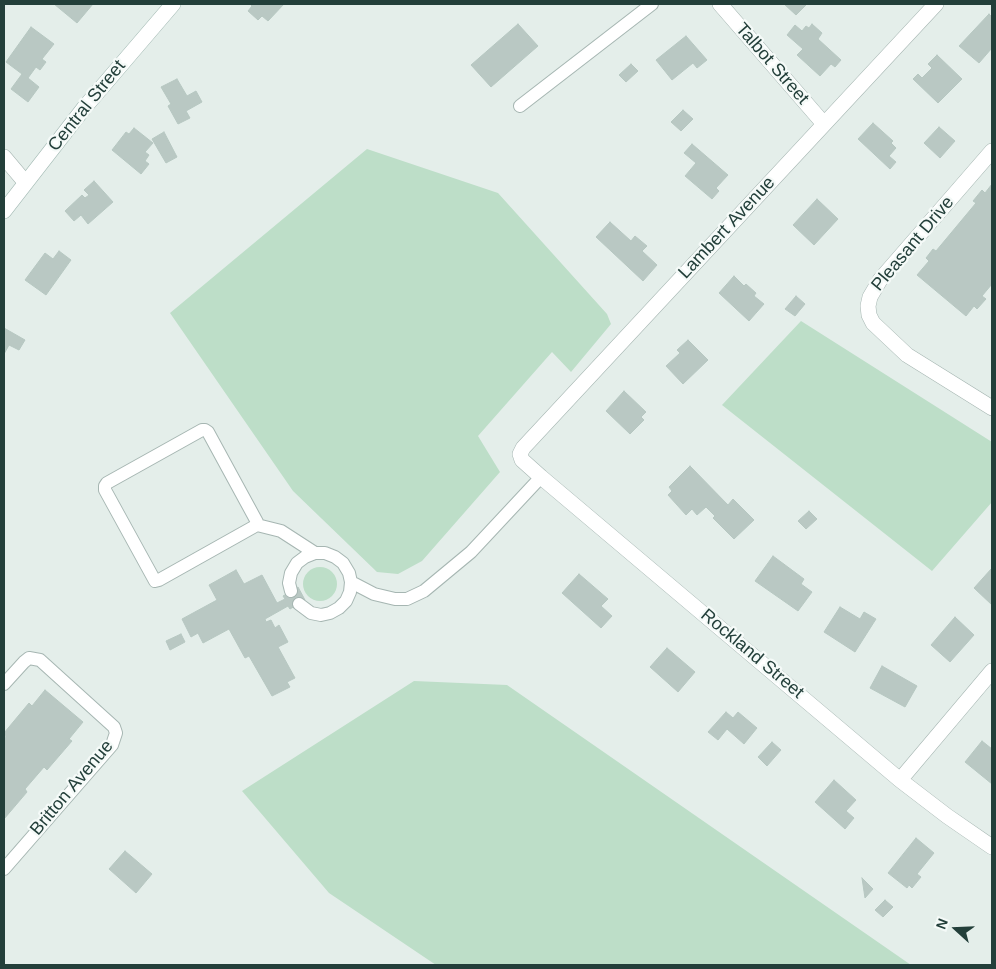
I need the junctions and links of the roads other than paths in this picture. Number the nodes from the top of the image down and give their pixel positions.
1 (173, 4) edge
2 (652, 4) edge
3 (720, 4) edge
4 (936, 4) edge
5 (520, 106) dead end
6 (824, 124) junction
7 (992, 151) edge
8 (4, 157) edge
9 (25, 182) junction
10 (4, 211) edge
11 (992, 408) edge
12 (520, 454) joint
13 (541, 478) junction
14 (257, 525) junction
15 (315, 553) junction
16 (351, 582) junction
17 (291, 591) dead end
18 (299, 604) dead end
19 (992, 671) edge
20 (4, 684) edge
21 (900, 780) junction
22 (992, 847) edge
23 (4, 868) edge

1 - 9 street, Central Street
2 - 5 lane
3 - 6 street, Talbot Street
4 - 6 street, Lambert Avenue
6 - 12 street, Lambert Avenue
7 - 11 street, Pleasant Drive
8 - 9 street
9 - 10 street, Central Street
12 - 13 street, Rockland Street
13 - 16 lane
13 - 21 street, Rockland Street
14 - 14 lane
14 - 15 lane
15 - 16 lane
15 - 17 lane
16 - 18 lane
19 - 21 street
20 - 23 lane, Britton Avenue
21 - 22 street, Rockland Street

